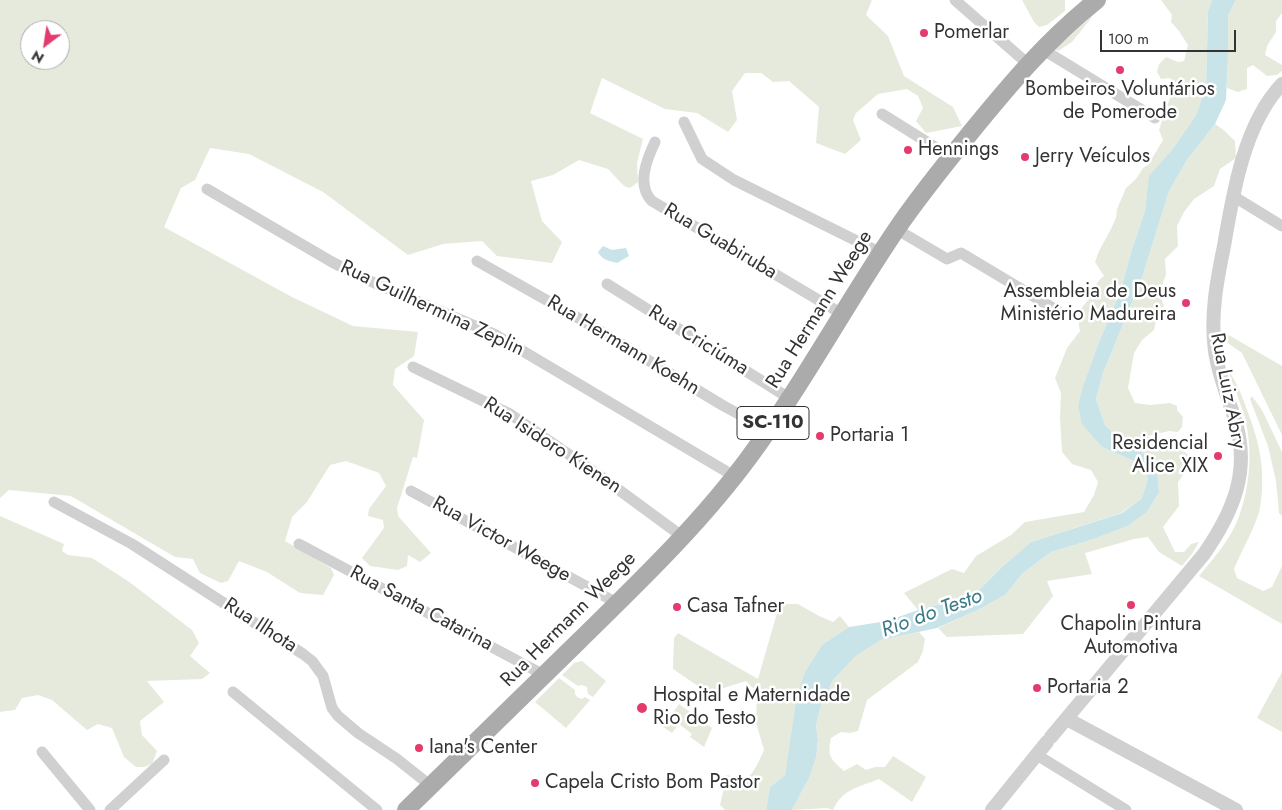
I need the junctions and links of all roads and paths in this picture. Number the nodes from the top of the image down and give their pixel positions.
1 (955, 0) edge
2 (1096, 0) edge
3 (1042, 49) junction
4 (1028, 64) junction
5 (1282, 84) edge
6 (882, 114) dead end
7 (1155, 118) dead end
8 (684, 122) dead end
9 (655, 142) dead end
10 (951, 157) junction
11 (207, 189) dead end
12 (1233, 196) junction
13 (1282, 226) edge
14 (896, 229) junction
15 (881, 253) junction
16 (478, 262) dead end
17 (607, 284) dead end
18 (1058, 311) dead end
19 (842, 314) junction
20 (413, 367) dead end
21 (789, 398) junction
22 (768, 430) junction
23 (734, 476) junction
24 (411, 491) dead end
25 (54, 502) dead end
26 (683, 537) junction
27 (298, 544) dead end
28 (617, 603) junction
29 (544, 675) junction
30 (233, 692) dead end
31 (1067, 719) junction
32 (42, 752) dead end
33 (1037, 754) junction
34 (164, 760) dead end
35 (431, 786) junction
36 (90, 810) edge
37 (110, 810) edge
38 (377, 810) edge
39 (406, 810) edge
40 (992, 810) edge
41 (1126, 810) edge
42 (1236, 810) edge

1 - 4 street
2 - 3 main road, Rua Hermann Weege / SC-110
3 - 4 main road, Rua Hermann Weege / SC-110
3 - 7 street
4 - 10 main road, Rua Hermann Weege / SC-110
5 - 12 street, Rua Luiz Abry
6 - 10 street
8 - 15 street
9 - 19 street, Rua Guabiruba
10 - 14 main road, Rua Hermann Weege / SC-110
11 - 23 street, Rua Guilhermina Zeplin
12 - 13 street
12 - 31 street, Rua Luiz Abry
14 - 15 main road, Rua Hermann Weege / SC-110
14 - 18 street
15 - 19 main road, Rua Hermann Weege / SC-110
16 - 22 street, Rua Hermann Koehn
17 - 21 street, Rua Criciúma
19 - 21 main road, Rua Hermann Weege / SC-110
20 - 26 street, Rua Isidoro Kienen
21 - 22 main road, Rua Hermann Weege / SC-110
22 - 23 main road, Rua Hermann Weege / SC-110
23 - 26 main road, Rua Hermann Weege / SC-110
24 - 28 street, Rua Victor Weege
25 - 35 street, Rua Ilhota
26 - 28 main road, Rua Hermann Weege / SC-110
27 - 29 street, Rua Santa Catarina
28 - 29 main road, Rua Hermann Weege / SC-110
29 - 35 main road, Rua Hermann Weege / SC-110
30 - 38 street
31 - 33 street, Rua Luiz Abry
31 - 42 street
32 - 36 street
33 - 40 street, Rua Luiz Abry
33 - 41 street
34 - 37 street
35 - 39 main road, Rua Hermann Weege / SC-110

